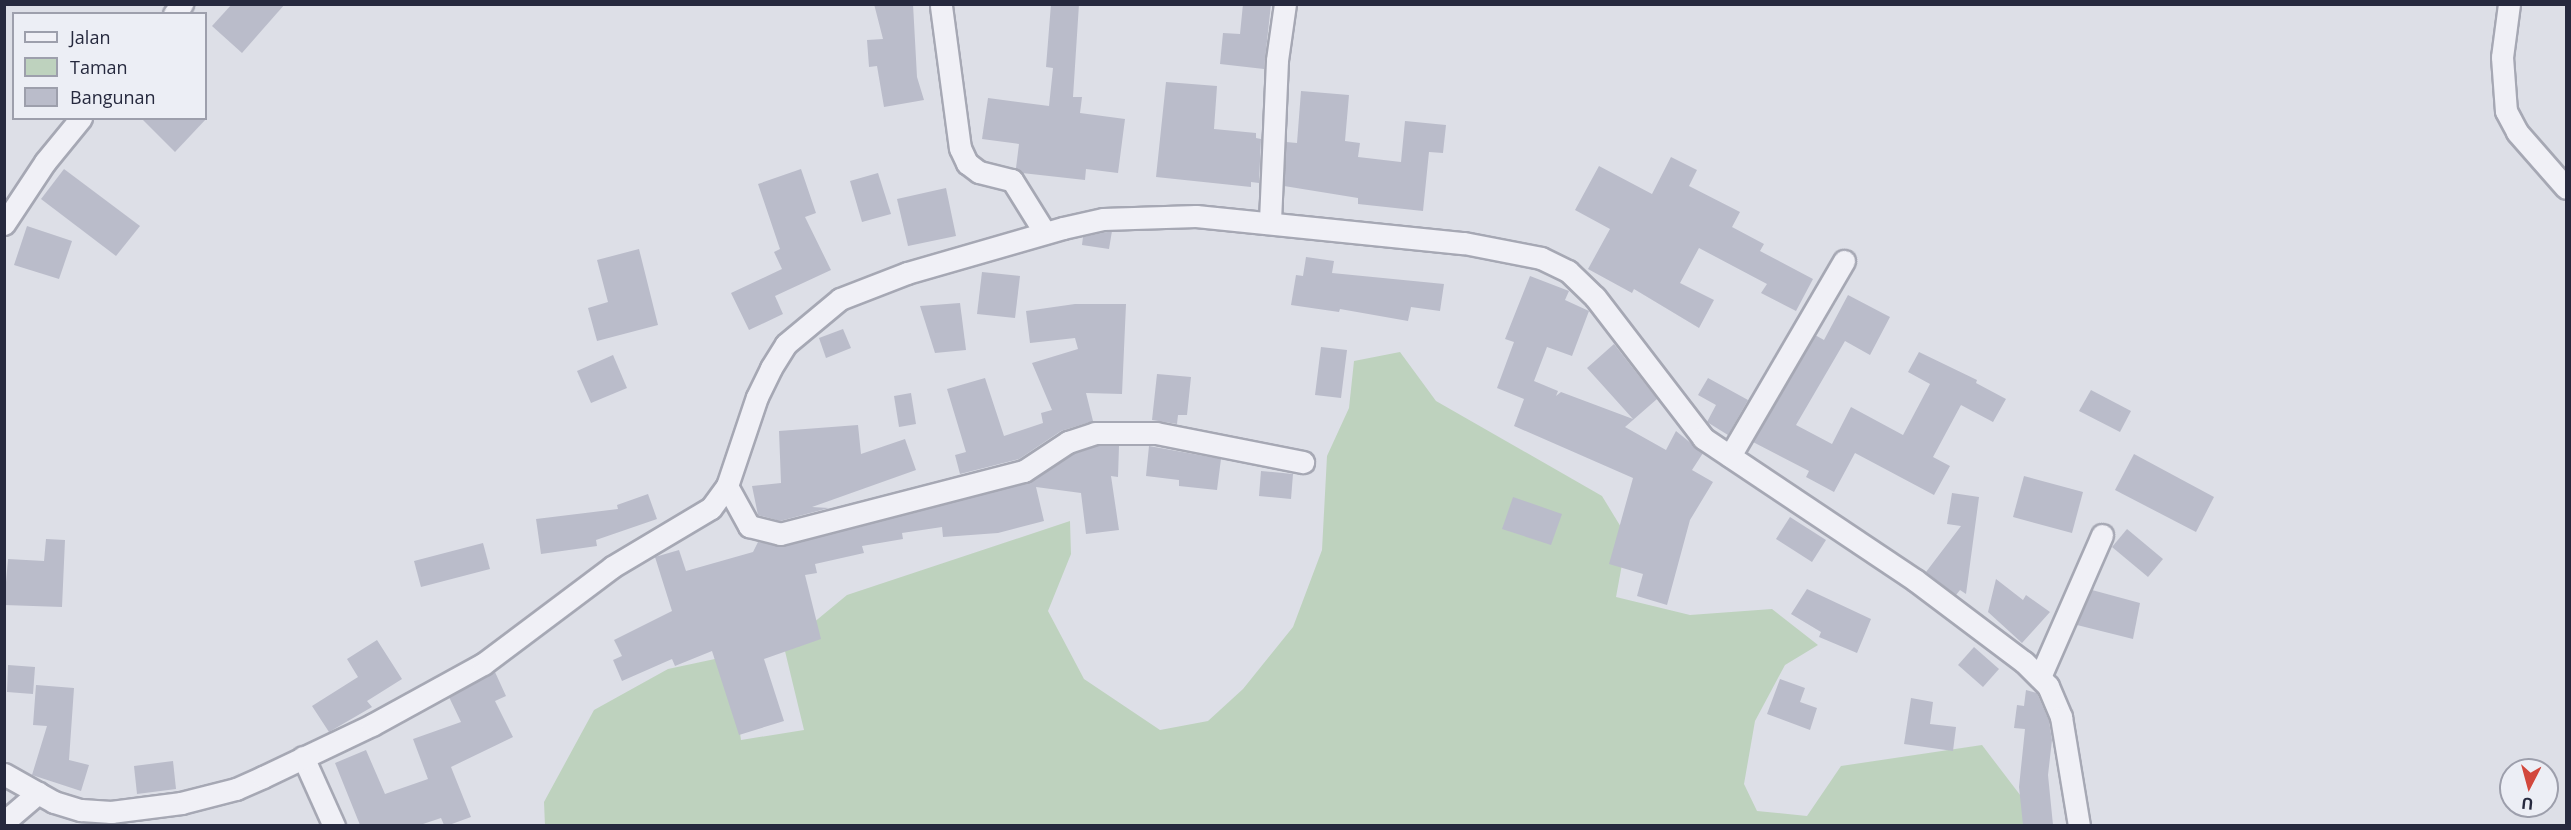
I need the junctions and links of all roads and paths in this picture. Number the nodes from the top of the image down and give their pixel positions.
1 (1285, 4) edge
2 (2509, 4) edge
3 (941, 6) edge
4 (79, 120) edge
5 (2566, 188) edge
6 (1270, 221) junction
7 (4, 224) edge
8 (1045, 233) junction
9 (1844, 261) dead end
10 (1730, 456) junction
11 (1303, 462) dead end
12 (728, 486) junction
13 (2102, 535) dead end
14 (2040, 677) junction
15 (303, 757) junction
16 (4, 774) edge
17 (38, 793) junction
18 (4, 822) edge
19 (334, 825) edge
20 (2079, 825) edge

1 - 6 street
2 - 5 street
3 - 8 street
4 - 7 street
6 - 8 street
6 - 10 street
8 - 12 street
9 - 10 street
10 - 14 street
11 - 12 street
12 - 15 street
13 - 14 street
14 - 20 street
15 - 17 street
15 - 19 street
16 - 17 street
17 - 18 street

